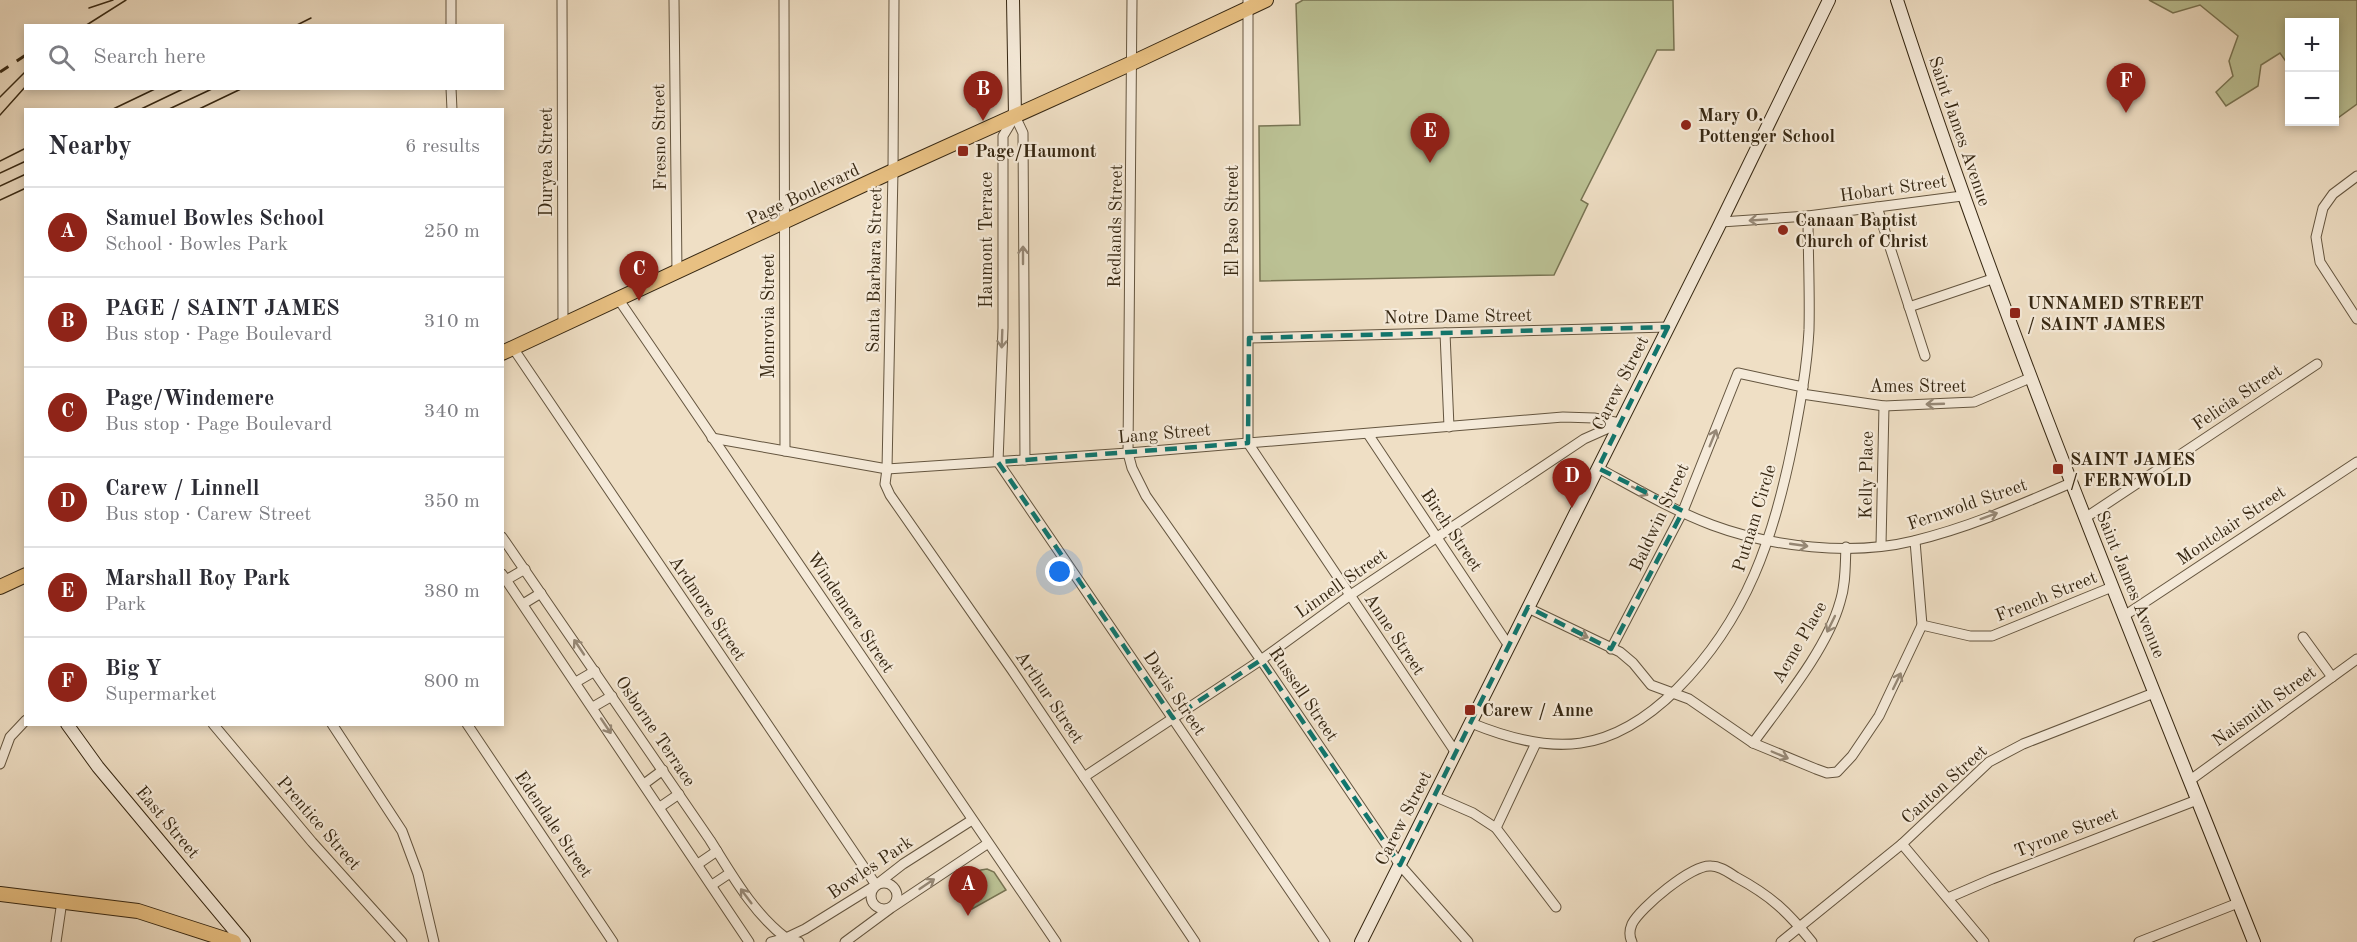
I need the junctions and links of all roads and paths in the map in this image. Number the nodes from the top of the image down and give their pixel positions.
1 (451, 0) edge
2 (562, 0) edge
3 (674, 0) edge
4 (784, 0) edge
5 (894, 0) edge
6 (1013, 0) edge
7 (1132, 0) edge
8 (1266, 0) edge
9 (1829, 0) edge
10 (1897, 0) edge
11 (1248, 4) edge
12 (451, 24) edge
13 (1132, 63) junction
14 (451, 90) edge
15 (452, 108) edge
16 (1015, 116) junction
17 (893, 171) junction
18 (2357, 176) edge
19 (1962, 196) junction
20 (1877, 207) junction
21 (1808, 216) junction
22 (1721, 222) junction
23 (784, 223) junction
24 (677, 273) junction
25 (1992, 279) junction
26 (619, 300) junction
27 (1003, 305) junction
28 (1023, 305) junction
29 (1909, 307) junction
30 (2355, 313) edge
31 (563, 324) junction
32 (1668, 327) junction
33 (1445, 333) junction
34 (1249, 338) junction
35 (508, 351) edge
36 (1925, 356) dead end
37 (2317, 364) dead end
38 (2030, 378) junction
39 (1802, 391) junction
40 (1730, 396) joint
41 (1884, 406) junction
42 (1620, 423) junction
43 (1449, 427) junction
44 (1368, 434) junction
45 (711, 438) junction
46 (1248, 443) junction
47 (785, 451) junction
48 (1128, 453) junction
49 (1025, 460) junction
50 (998, 462) junction
51 (2357, 462) edge
52 (1598, 468) junction
53 (887, 469) junction
54 (2071, 483) junction
55 (1683, 511) junction
56 (2085, 518) junction
57 (1437, 537) junction
58 (504, 540) edge
59 (1915, 540) junction
60 (1768, 541) junction
61 (1881, 545) junction
62 (1846, 547) junction
63 (525, 569) junction
64 (24, 576) edge
65 (505, 577) edge
66 (0, 587) edge
67 (2112, 587) junction
68 (541, 593) junction
69 (1349, 596) junction
70 (523, 604) junction
71 (1528, 608) junction
72 (2124, 616) junction
73 (1922, 625) junction
74 (2303, 637) dead end
75 (1509, 646) junction
76 (1611, 648) junction
77 (2357, 659) edge
78 (1261, 660) junction
79 (595, 670) junction
80 (2332, 677) junction
81 (576, 682) junction
82 (2154, 693) junction
83 (1672, 694) junction
84 (612, 696) junction
85 (593, 706) junction
86 (1173, 718) junction
87 (24, 722) edge
88 (1471, 723) junction
89 (68, 726) edge
90 (215, 726) edge
91 (333, 726) edge
92 (468, 726) edge
93 (1753, 743) junction
94 (1536, 744) junction
95 (1456, 753) junction
96 (0, 764) edge
97 (663, 770) junction
98 (1084, 777) junction
99 (2190, 781) junction
100 (644, 784) junction
101 (679, 794) junction
102 (1434, 796) junction
103 (2197, 800) junction
104 (660, 807) junction
105 (972, 820) junction
106 (1496, 828) junction
107 (987, 844) junction
108 (1902, 844) junction
109 (717, 851) junction
110 (698, 864) junction
111 (1400, 865) junction
112 (730, 873) junction
113 (712, 885) junction
114 (876, 885) junction
115 (0, 894) edge
116 (1948, 898) junction
117 (62, 902) junction
118 (2238, 903) junction
119 (1556, 907) dead end
120 (891, 908) junction
121 (1800, 927) junction
122 (786, 938) junction
123 (56, 942) edge
124 (234, 942) edge
125 (244, 942) edge
126 (402, 942) edge
127 (434, 942) edge
128 (614, 942) edge
129 (748, 942) edge
130 (771, 942) edge
131 (799, 942) edge
132 (845, 942) edge
133 (1056, 942) edge
134 (1195, 942) edge
135 (1325, 942) edge
136 (1360, 942) edge
137 (1468, 942) edge
138 (1632, 942) edge
139 (1781, 942) edge
140 (1812, 942) edge
141 (1984, 942) edge
142 (2139, 942) edge
143 (2254, 942) edge

1 - 12 street
2 - 31 street, Duryea Street
3 - 24 street, Fresno Street
4 - 23 street, Monrovia Street
5 - 17 street, Santa Barbara Street
6 - 16 main road
7 - 13 street, Redlands Street
8 - 11 main road, Page Boulevard
9 - 22 main road, Carew Street
10 - 19 main road, Saint James Avenue
11 - 13 main road, Page Boulevard
11 - 34 street, El Paso Street
13 - 16 main road, Page Boulevard
13 - 48 street, Redlands Street
14 - 15 street
16 - 17 main road, Page Boulevard
16 - 27 street, Haumont Terrace
28 -> 16 street, Haumont Terrace
17 - 23 main road, Page Boulevard
17 - 53 street, Santa Barbara Street
18 - 30 street
19 - 20 street, Hobart Street
19 - 25 main road, Saint James Avenue
20 - 21 street, Hobart Street
20 - 29 street
21 -> 22 street, Hobart Street
21 - 39 street, Putnam Circle
22 - 32 main road, Carew Street
23 - 24 main road, Page Boulevard
23 - 47 street, Monrovia Street
24 - 26 main road, Page Boulevard
25 - 29 street
25 - 38 main road, Saint James Avenue
26 - 31 main road, Page Boulevard
26 - 45 street, Windemere Street
27 - 28 street
27 -> 50 street, Haumont Terrace
28 - 49 street, Haumont Terrace
29 - 36 street
31 - 35 main road, Page Boulevard
32 - 33 street, Notre Dame Street
32 - 42 main road, Carew Street
33 - 34 street, Notre Dame Street
33 - 43 street
34 - 46 street, El Paso Street
35 - 114 street, Ardmore Street
37 - 56 street, Felicia Street
38 -> 41 street, Ames Street
38 - 54 main road, Saint James Avenue
39 - 40 street, Ames Street
39 - 41 street, Ames Street
39 - 60 street, Putnam Circle
55 -> 40 street, Baldwin Street
41 - 61 street, Kelly Place
42 - 43 street, Lang Street
42 - 52 main road, Carew Street
42 - 57 street, Linnell Street
43 - 44 street, Lang Street
44 - 46 street, Lang Street
44 - 57 street, Birch Street
45 - 47 street, Lang Street
45 - 105 street, Windemere Street
46 - 48 street, Lang Street
46 - 69 street, Anne Street
47 - 53 street, Lang Street
48 - 49 street, Lang Street
48 - 78 street, Russell Street
49 - 50 street, Lang Street
50 - 53 street, Lang Street
50 - 86 street, Davis Street
51 - 72 street, Montclair Street
52 -> 55 street, Fernwold Street
52 - 71 main road, Carew Street
53 - 98 street, Arthur Street
54 - 56 main road, Saint James Avenue
59 -> 54 street, Fernwold Street
55 - 60 street, Fernwold Street
55 - 76 street, Baldwin Street
56 - 67 main road, Saint James Avenue
57 - 69 street, Linnell Street
57 - 75 street, Birch Street
58 - 63 street, Osborne Terrace
59 - 61 street, Fernwold Street
59 - 73 street
60 -> 62 street, Fernwold Street
60 - 83 street, Putnam Circle
61 - 62 street, Fernwold Street
62 -> 93 street, Acme Place
63 - 65 street
63 - 68 street, Osborne Terrace
64 - 66 main road
65 - 70 street
67 - 72 main road, Saint James Avenue
67 - 73 street, French Street
68 - 70 street
79 -> 68 street, Osborne Terrace
69 - 78 street, Linnell Street
69 - 95 street, Anne Street
70 - 81 street
71 - 75 main road, Carew Street
71 -> 76 street
72 - 82 main road, Saint James Avenue
93 -> 73 street
74 - 80 street
75 - 88 main road, Carew Street
76 - 83 street
77 - 80 street, Naismith Street
78 - 86 street, Linnell Street
78 - 111 street, Russell Street
79 - 81 street
79 - 84 street, Osborne Terrace
80 - 99 street, Naismith Street
81 - 85 street
82 - 99 main road, Saint James Avenue
82 - 108 street, Canton Street
83 - 93 street
83 - 94 street, Putnam Circle
84 - 85 street
84 - 97 street, Osborne Terrace
85 -> 100 street
86 - 98 street, Linnell Street
86 - 135 street, Davis Street
87 - 96 street
88 - 94 street, Putnam Circle
88 - 95 main road, Carew Street
89 - 125 main road, East Street
90 - 126 street, Prentice Street
91 - 127 street
92 - 128 street, Edendale Street
94 - 106 street
95 - 102 main road, Carew Street
97 - 100 street
97 - 101 street, Osborne Terrace
98 - 134 street, Arthur Street
99 - 103 main road, Saint James Avenue
100 - 104 street
101 - 104 street
101 - 109 street, Osborne Terrace
102 - 106 street
102 - 111 main road, Carew Street
103 - 116 street, Tyrone Street
103 - 118 main road, Saint James Avenue
104 - 110 street
105 - 107 street, Windemere Street
105 - 114 street, Bowles Park
106 - 119 street
120 -> 107 street
107 - 133 street, Windemere Street
108 - 116 street
108 - 121 street, Canton Street
109 - 110 street
109 - 112 street, Osborne Terrace
110 - 113 street
111 - 136 main road, Carew Street
111 - 137 street, Russell Street
112 - 113 street
122 -> 112 street, Osborne Terrace
113 - 129 street
114 - 120 street, Ardmore Street
114 - 120 street, Ardmore Street
114 - 122 street, Bowles Park
115 - 117 main road
116 - 141 street
117 - 123 street
117 - 124 main road
118 - 142 street
118 - 143 main road, Saint James Avenue
120 - 132 street
121 - 138 street
121 - 139 street, Canton Street
121 - 140 street
122 - 130 street, Bowles Park
122 - 131 street

